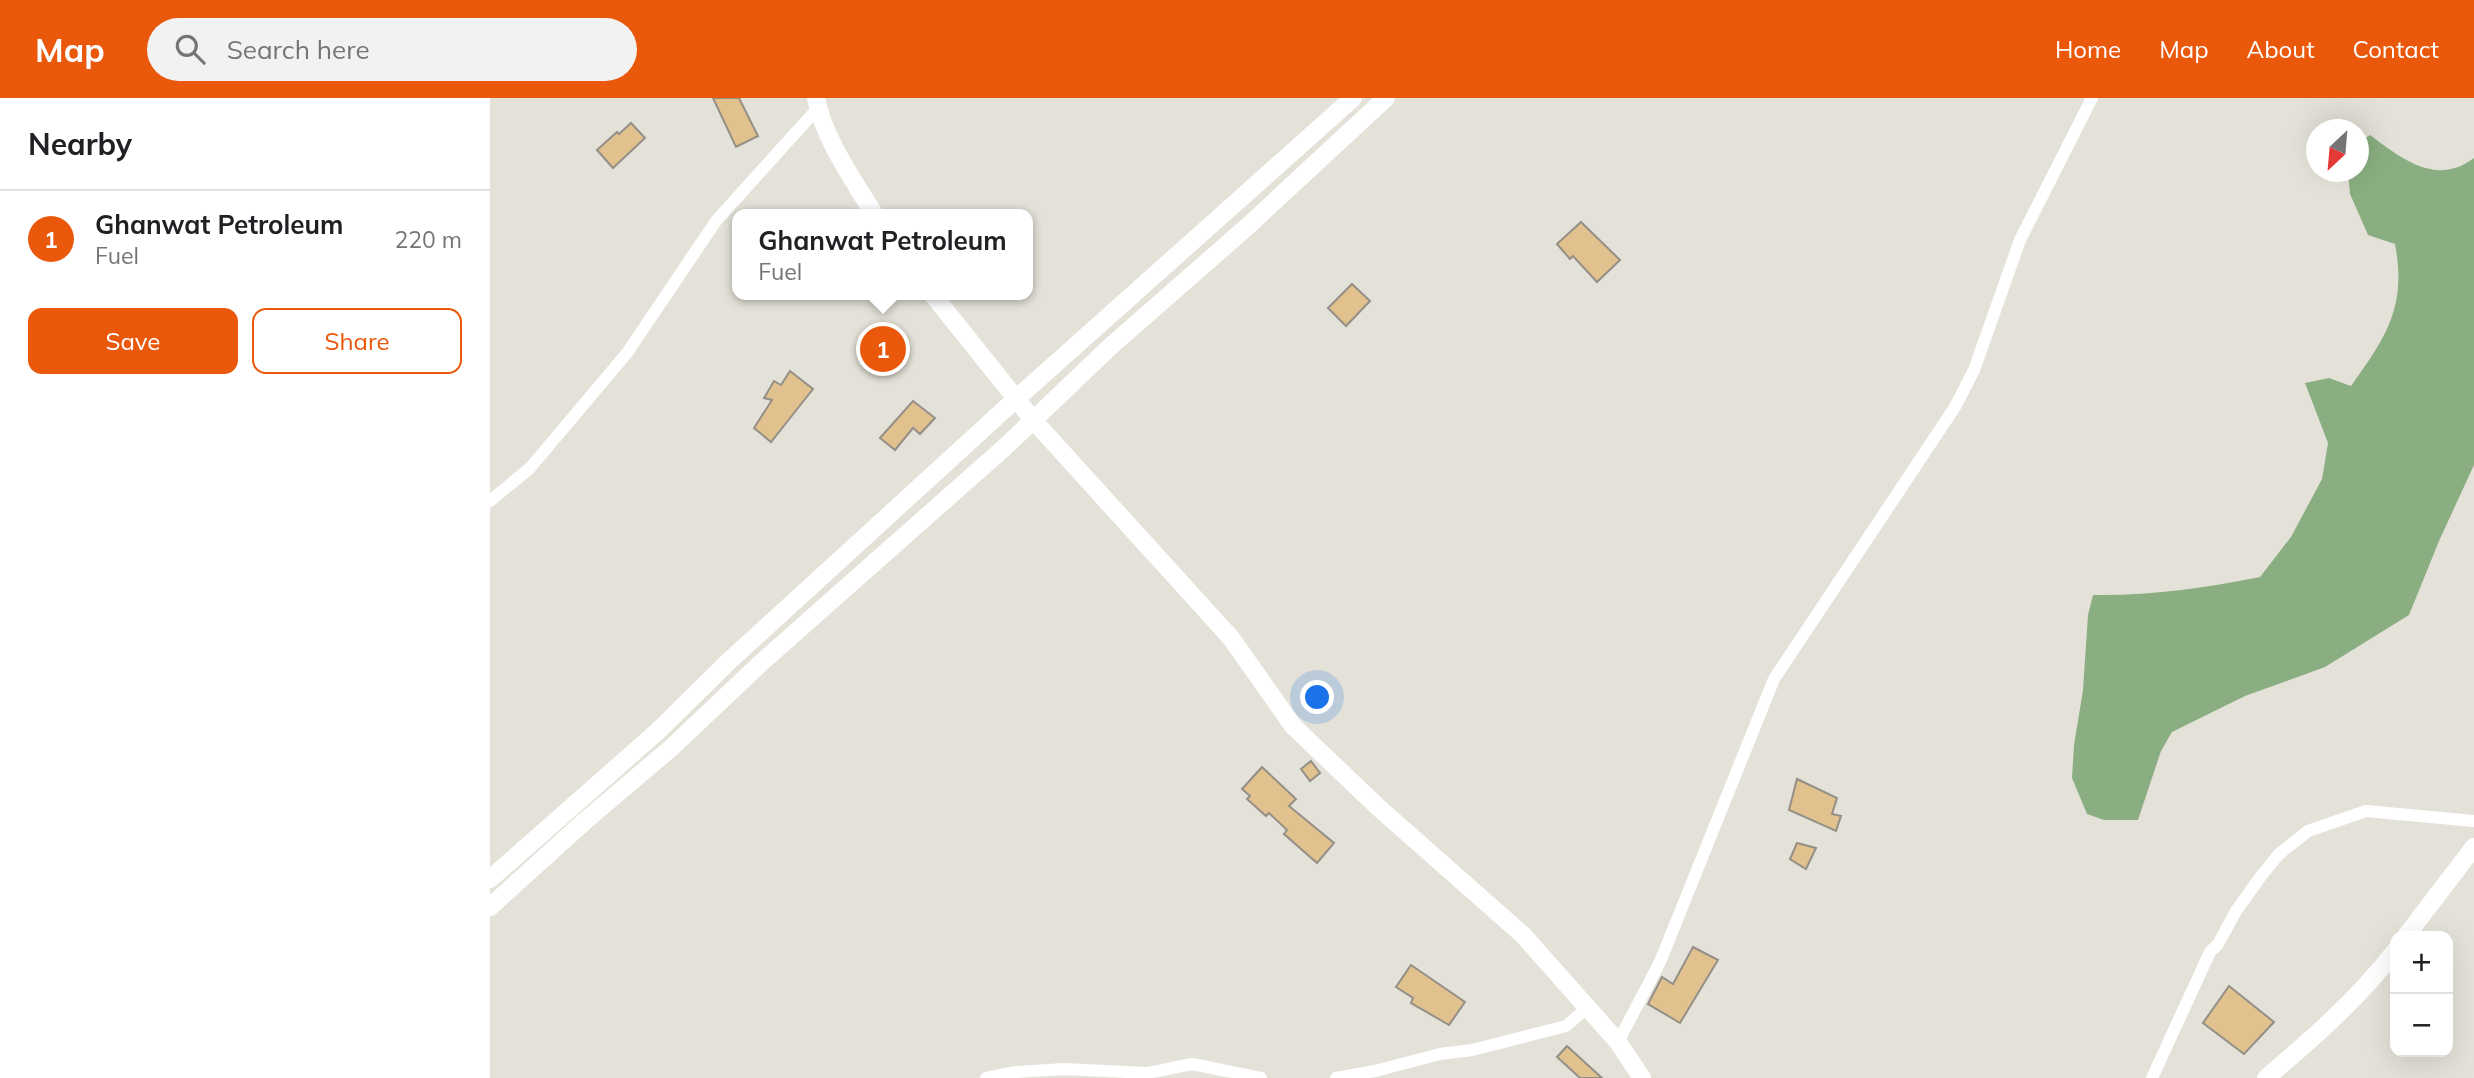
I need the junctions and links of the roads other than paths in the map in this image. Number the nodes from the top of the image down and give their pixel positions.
1 (1353, 98) edge
2 (1386, 98) edge
3 (2092, 98) edge
4 (817, 103) edge
5 (871, 209) edge
6 (937, 300) edge
7 (1017, 398) junction
8 (1034, 421) junction
9 (490, 501) edge
10 (2474, 821) edge
11 (2474, 847) edge
12 (490, 879) edge
13 (490, 907) edge
14 (2410, 931) edge
15 (2390, 958) edge
16 (1587, 1008) junction
17 (1618, 1042) junction
18 (986, 1078) edge
19 (1261, 1078) edge
20 (1336, 1078) edge
21 (1642, 1078) edge
22 (2152, 1078) edge
23 (2266, 1078) edge

1 - 7 street
2 - 8 street
3 - 17 street
4 - 5 street
4 - 9 street
6 - 7 street
7 - 8 street
7 - 12 street
8 - 13 street
8 - 16 street
10 - 22 street
11 - 14 street
15 - 23 street
16 - 17 street
16 - 20 street
17 - 21 street
18 - 19 street

